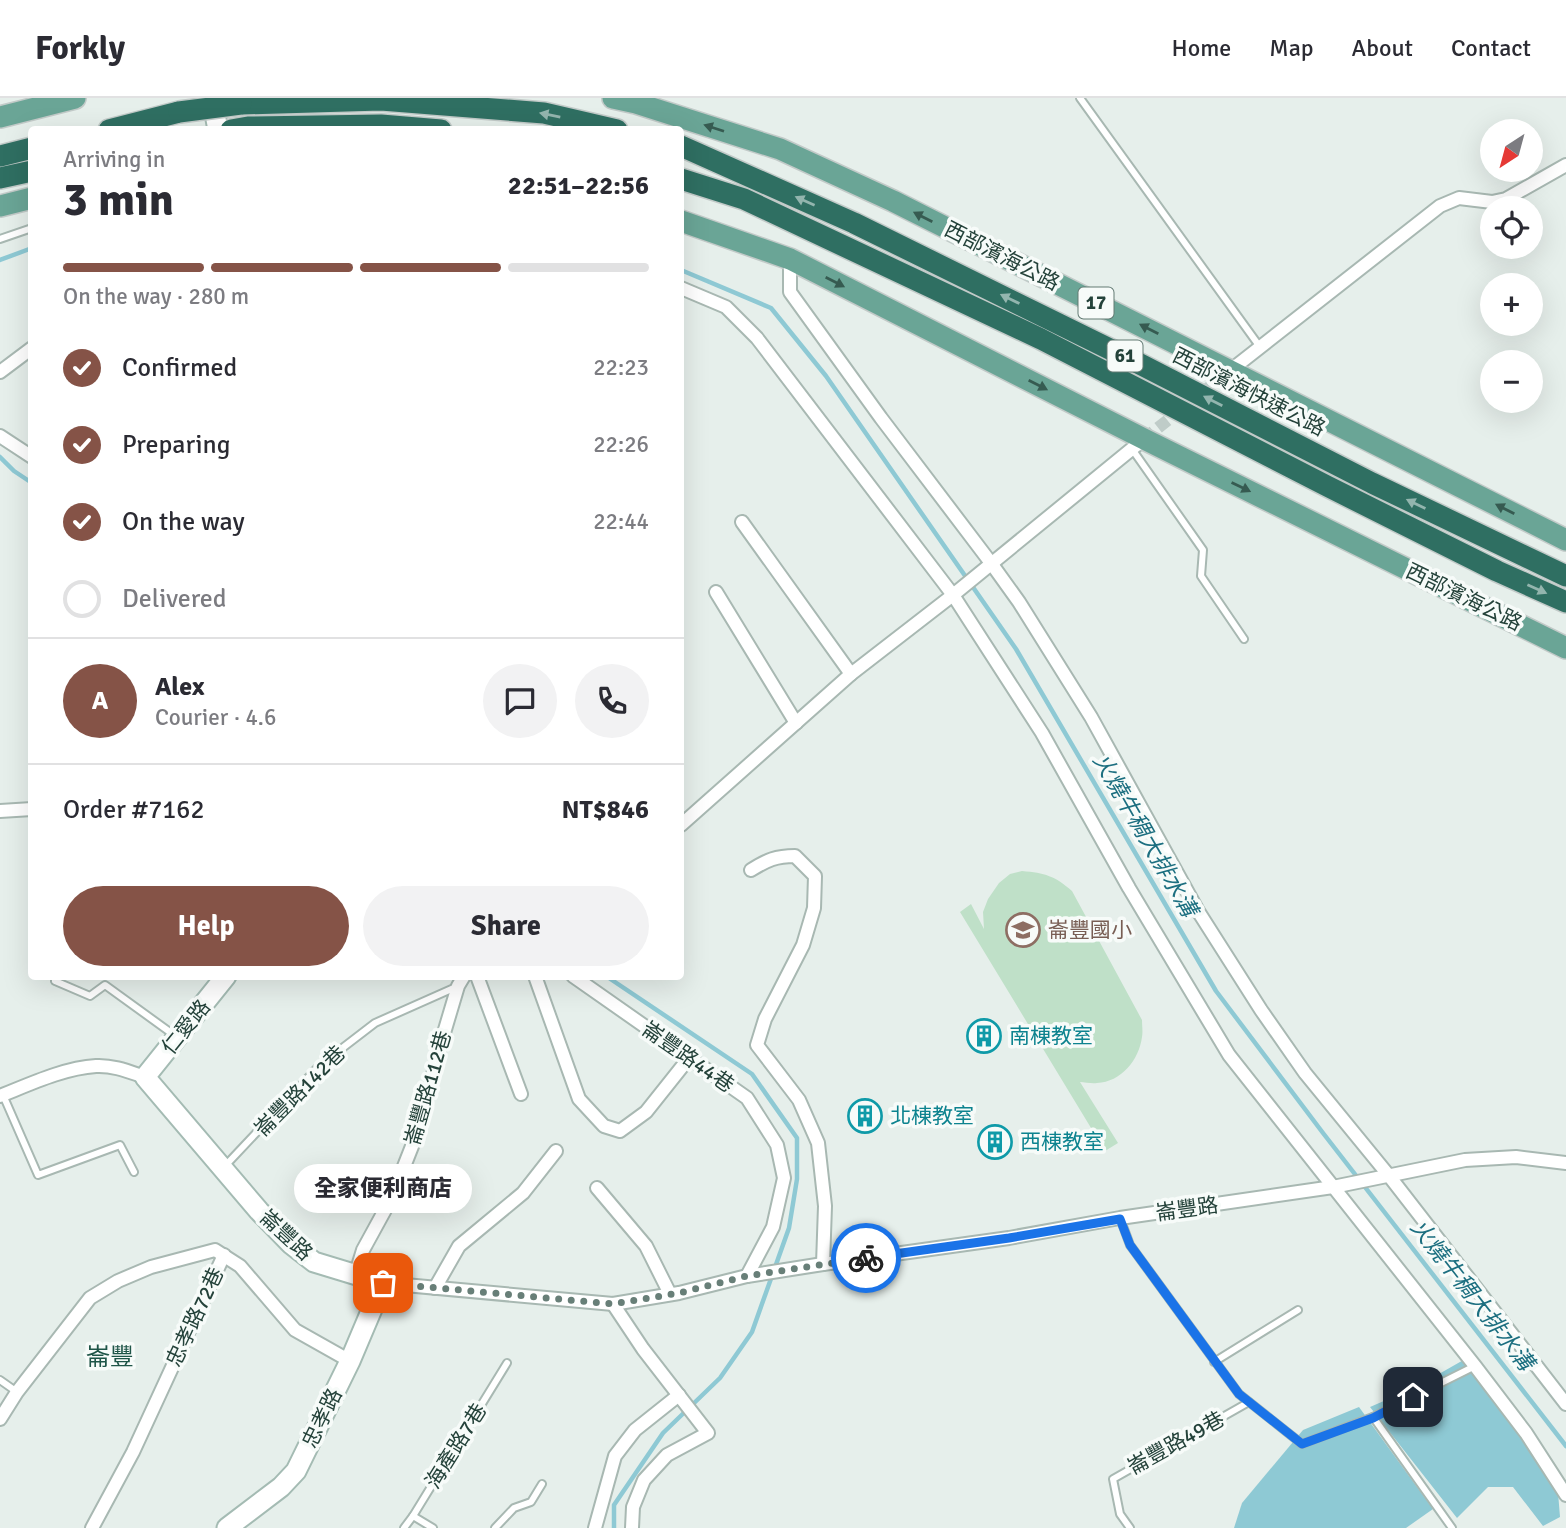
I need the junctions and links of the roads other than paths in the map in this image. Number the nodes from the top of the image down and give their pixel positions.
1 (75, 98) edge
2 (212, 98) edge
3 (613, 98) edge
4 (1080, 98) edge
5 (0, 117) edge
6 (125, 126) edge
7 (217, 126) edge
8 (334, 126) edge
9 (393, 126) edge
10 (600, 126) edge
11 (684, 147) edge
12 (28, 149) edge
13 (0, 156) edge
14 (1566, 165) edge
15 (28, 172) edge
16 (0, 178) edge
17 (684, 180) edge
18 (28, 199) edge
19 (0, 206) edge
20 (684, 222) edge
21 (28, 229) edge
22 (0, 239) edge
23 (790, 259) junction
24 (684, 289) edge
25 (1260, 347) junction
26 (28, 351) edge
27 (1231, 370) junction
28 (0, 372) edge
29 (0, 436) edge
30 (1138, 444) junction
31 (28, 454) edge
32 (742, 522) dead end
33 (1566, 540) edge
34 (991, 563) junction
35 (1566, 576) edge
36 (716, 592) dead end
37 (953, 595) junction
38 (1566, 602) edge
39 (1244, 639) dead end
40 (1566, 648) edge
41 (850, 674) junction
42 (796, 723) junction
43 (28, 809) edge
44 (0, 811) edge
45 (684, 822) edge
46 (751, 870) dead end
47 (223, 980) edge
48 (478, 980) edge
49 (535, 980) edge
50 (579, 980) edge
51 (55, 981) dead end
52 (461, 981) edge
53 (177, 1037) junction
54 (689, 1058) junction
55 (145, 1077) junction
56 (521, 1094) dead end
57 (1, 1095) edge
58 (556, 1151) dead end
59 (1566, 1163) edge
60 (223, 1168) junction
61 (134, 1172) dead end
62 (1390, 1177) junction
63 (597, 1188) dead end
64 (1333, 1188) junction
65 (1120, 1219) junction
66 (224, 1255) junction
67 (823, 1264) junction
68 (355, 1276) junction
69 (752, 1276) junction
70 (383, 1283) junction
71 (435, 1288) junction
72 (670, 1294) junction
73 (613, 1304) junction
74 (1298, 1310) dead end
75 (350, 1361) junction
76 (1214, 1362) junction
77 (507, 1363) dead end
78 (1475, 1366) junction
79 (0, 1380) edge
80 (17, 1392) junction
81 (680, 1395) junction
82 (1249, 1402) junction
83 (1566, 1404) edge
84 (1373, 1418) junction
85 (0, 1419) edge
86 (542, 1483) dead end
87 (1566, 1494) edge
88 (413, 1516) junction
89 (92, 1528) edge
90 (227, 1528) edge
91 (404, 1528) edge
92 (433, 1528) edge
93 (495, 1528) edge
94 (595, 1528) edge
95 (632, 1528) edge
96 (1129, 1528) edge
97 (1452, 1528) edge

1 - 5 main road
2 - 7 street
27 -> 3 main road, 西部濱海公路 / 17
4 - 25 lane
10 -> 6 highway, bridge
8 - 9 highway
35 -> 11 highway, 西部濱海快速公路 / 61
12 - 13 highway
14 - 25 street
15 - 16 highway
17 -> 38 highway, 61
18 - 19 main road
20 - 23 main road, 西部濱海公路
21 - 22 lane
23 -> 30 main road, 西部濱海公路
23 - 34 street
24 - 37 street
25 - 27 street
26 - 28 street
33 -> 27 main road, 西部濱海公路 / 17
29 - 31 street
30 - 34 street
30 - 39 lane
30 -> 40 main road, 西部濱海公路
32 - 41 street
34 - 37 street
34 - 62 street
36 - 42 street
37 - 41 street
37 - 64 street
41 - 42 street
42 - 45 street
43 - 44 street
46 - 67 street
47 - 53 street, 仁愛路
48 - 56 street
49 - 54 street
50 - 54 street, 崙豐路44巷
51 - 53 lane
52 - 60 lane, 崙豐路142巷
52 - 68 street, 崙豐路112巷
53 - 55 street, 仁愛路
54 - 69 street, 崙豐路44巷
55 - 57 street
55 - 60 street, 崙豐路
57 - 61 lane
58 - 71 street
59 - 62 street, 崙豐路
60 - 68 street, 崙豐路
62 - 64 street, 崙豐路
62 - 83 street
63 - 72 street
64 - 65 street, 崙豐路
64 - 78 street
65 - 67 street, 崙豐路
65 - 76 lane, 崙豐路49巷
66 - 75 street, 忠孝路72巷
66 - 80 street
66 - 89 street, 忠孝路72巷
67 - 69 street, 崙豐路
68 - 70 street, 崙豐路
69 - 72 street, 崙豐路
70 - 71 street, 崙豐路
70 - 75 street, 忠孝路
71 - 73 street, 崙豐路
72 - 73 street, 崙豐路
73 - 81 street
74 - 76 lane
75 - 90 street, 忠孝路
76 - 82 lane, 崙豐路49巷
77 - 88 lane, 海產路7巷
78 - 84 lane, 崙豐路49巷
78 - 87 street
79 - 80 lane
80 - 85 street
81 - 94 street
81 - 95 street
82 - 84 lane, 崙豐路49巷
82 - 96 lane, 崙豐路49巷
84 - 97 lane
86 - 93 lane
88 - 91 lane, 海產路7巷
88 - 92 lane

